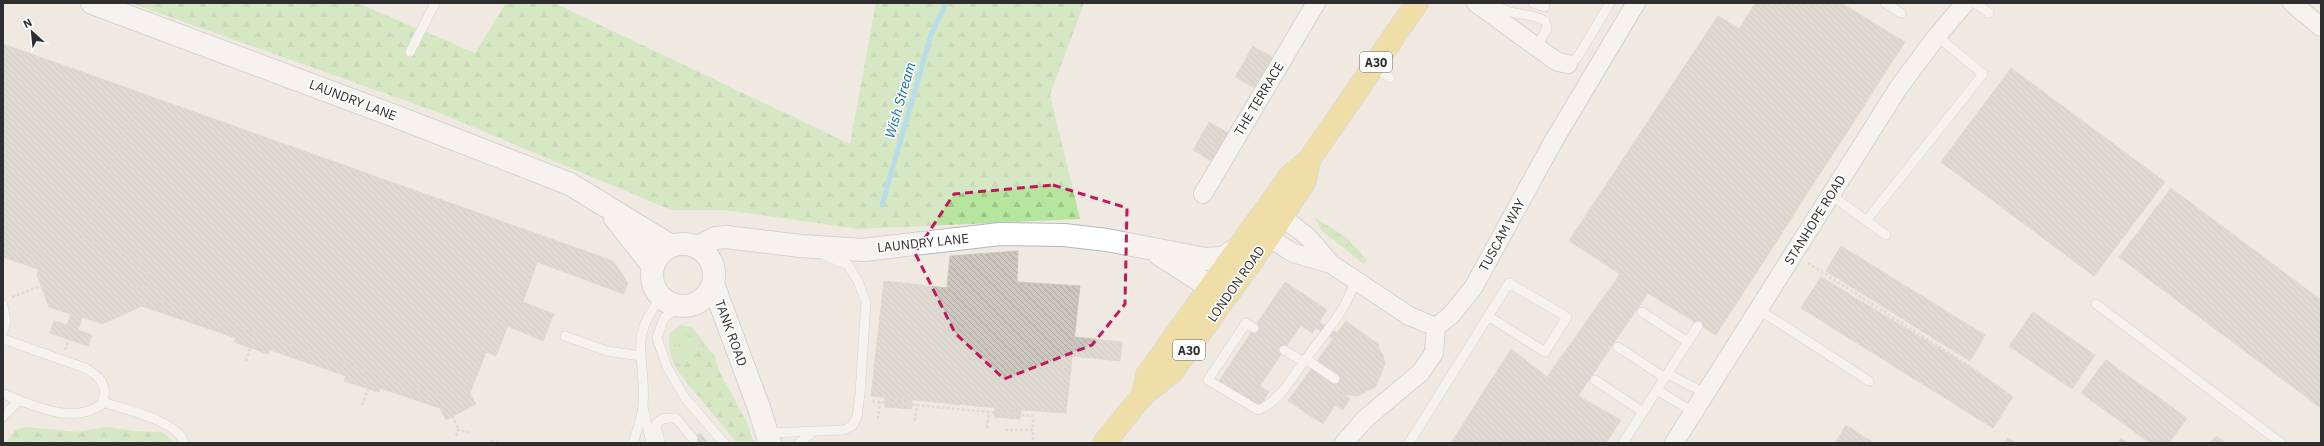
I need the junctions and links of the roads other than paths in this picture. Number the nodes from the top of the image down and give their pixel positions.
1 (92, 3) edge
2 (435, 3) edge
3 (1316, 3) edge
4 (1417, 3) edge
5 (1476, 3) edge
6 (1492, 3) edge
7 (1533, 3) edge
8 (1610, 3) edge
9 (1636, 3) edge
10 (1884, 3) edge
11 (2292, 3) edge
12 (1962, 5) edge
13 (1544, 7) dead end
14 (1901, 13) dead end
15 (1988, 13) dead end
16 (2321, 27) edge
17 (1937, 36) junction
18 (1536, 47) junction
19 (410, 52) dead end
20 (1568, 64) joint
21 (1203, 194) dead end
22 (1831, 195) junction
23 (609, 209) junction
24 (1275, 211) junction
25 (1866, 221) junction
26 (1261, 231) junction
27 (1886, 235) dead end
28 (671, 246) junction
29 (801, 246) junction
30 (698, 247) junction
31 (1150, 249) junction
32 (1236, 250) junction
33 (1331, 264) junction
34 (653, 266) junction
35 (1355, 281) junction
36 (713, 284) junction
37 (1218, 292) junction
38 (679, 303) junction
39 (2096, 304) dead end
40 (3, 305) edge
41 (1758, 309) junction
42 (1642, 312) dead end
43 (1488, 316) junction
44 (1698, 326) dead end
45 (1436, 327) junction
46 (1254, 328) dead end
47 (3, 331) edge
48 (565, 336) dead end
49 (3, 340) edge
50 (1688, 342) junction
51 (1618, 347) dead end
52 (1284, 350) dead end
53 (640, 356) junction
54 (1305, 360) junction
55 (1666, 376) junction
56 (1335, 380) dead end
57 (1595, 380) dead end
58 (1869, 381) dead end
59 (749, 383) junction
60 (1658, 390) junction
61 (1705, 393) junction
62 (3, 394) edge
63 (20, 400) junction
64 (103, 402) junction
65 (643, 406) junction
66 (1643, 412) junction
67 (1693, 412) junction
68 (3, 417) edge
69 (814, 432) junction
70 (769, 438) edge
71 (694, 439) dead end
72 (184, 443) edge
73 (633, 443) edge
74 (651, 443) edge
75 (660, 443) edge
76 (724, 443) edge
77 (799, 443) edge
78 (1104, 443) edge
79 (1344, 443) edge
80 (1409, 443) edge
81 (1623, 443) edge
82 (1674, 443) edge
83 (2281, 443) edge

1 - 23 street, LAUNDRY LANE
2 - 19 lane
3 - 21 street, THE TERRACE
4 - 24 main road, LONDON ROAD / A30
5 - 18 street
6 - 18 lane
7 - 13 lane
8 - 20 lane
9 - 45 street, TUSCAM WAY
10 - 14 lane
11 - 16 street
12 - 15 lane
12 - 17 street, STANHOPE ROAD
17 - 22 street, STANHOPE ROAD
17 - 25 lane
18 - 20 street
22 - 25 lane
22 - 41 street, STANHOPE ROAD
23 - 28 street, LAUNDRY LANE
23 - 34 street, LAUNDRY LANE
24 - 26 main road, LONDON ROAD / A30
24 - 33 street
25 - 27 lane
26 - 32 main road, LONDON ROAD / A30
26 - 33 street
26 - 37 main road, LONDON ROAD / A30
28 - 30 street
28 - 34 street
29 - 30 street, LAUNDRY LANE
29 - 31 street, LAUNDRY LANE
29 - 69 lane
30 - 36 street
31 - 32 street, LAUNDRY LANE
31 - 37 street, LAUNDRY LANE
32 - 37 main road, LONDON ROAD / A30
33 - 35 street
34 - 38 street
35 - 45 street
35 - 54 lane
36 - 38 street
36 - 59 street, TANK ROAD
37 - 78 main road, LONDON ROAD / A30
38 - 53 lane
38 - 59 street, TANK ROAD
38 - 76 lane
39 - 83 lane
40 - 47 lane
41 - 58 lane
41 - 61 street, STANHOPE ROAD
42 - 50 lane
43 - 43 lane
43 - 80 lane
44 - 50 lane
45 - 79 street
46 - 54 lane
48 - 53 lane
49 - 64 lane
50 - 55 lane
51 - 55 lane
52 - 54 lane
53 - 65 lane
54 - 56 lane
55 - 60 lane
55 - 61 lane
57 - 66 lane
59 - 70 street, TANK ROAD
60 - 66 lane
60 - 67 lane
61 - 67 street, STANHOPE ROAD
62 - 63 lane
63 - 64 lane
63 - 68 lane
64 - 72 lane
65 - 73 lane
65 - 74 lane
66 - 81 lane
67 - 82 street, STANHOPE ROAD
69 - 70 lane
69 - 77 lane
71 - 75 lane

